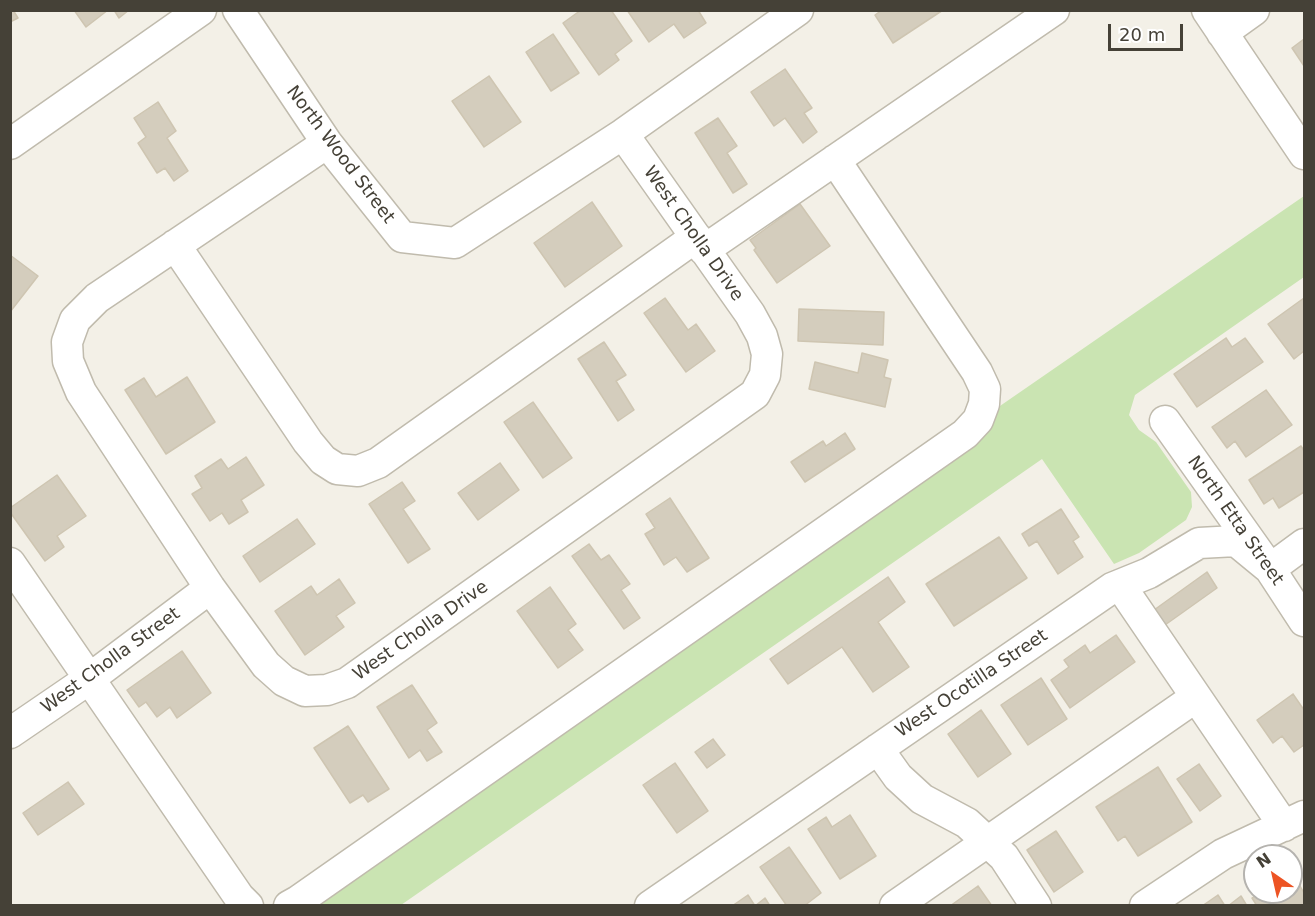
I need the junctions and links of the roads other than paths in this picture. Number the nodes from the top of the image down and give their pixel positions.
1 (201, 10) edge
2 (238, 10) edge
3 (798, 10) edge
4 (1054, 10) edge
5 (1254, 10) edge
6 (1214, 22) edge
7 (623, 134) junction
8 (327, 142) junction
9 (10, 144) edge
10 (1305, 154) edge
11 (835, 160) junction
12 (700, 243) junction
13 (175, 245) junction
14 (1165, 421) dead end
15 (1305, 544) edge
16 (10, 563) edge
17 (1270, 569) junction
18 (1120, 585) junction
19 (210, 588) junction
20 (1305, 621) edge
21 (89, 679) junction
22 (1196, 697) junction
23 (10, 733) edge
24 (878, 749) junction
25 (1294, 821) edge
26 (987, 842) junction
27 (1164, 901) edge
28 (248, 906) edge
29 (289, 906) edge
30 (650, 906) edge
31 (895, 906) edge
32 (1036, 906) edge

1 - 9 street
2 - 8 street, North Wood Street
3 - 7 street, North Wood Street
4 - 11 street
5 - 6 street
6 - 10 street
7 - 8 street, North Wood Street
7 - 12 street, West Cholla Drive
8 - 13 street, West Cholla Drive
11 - 12 street
11 - 29 street
12 - 13 street
12 - 19 street, West Cholla Drive
13 - 19 street, West Cholla Drive
14 - 17 street, North Etta Street
15 - 17 street
16 - 21 street
17 - 18 street, West Ocotilla Street
17 - 20 street, North Etta Street
18 - 22 street
18 - 24 street, West Ocotilla Street
19 - 21 street, West Cholla Street
21 - 23 street, West Cholla Street
21 - 28 street
22 - 25 street
22 - 26 street
24 - 26 street
24 - 30 street, West Ocotilla Street
25 - 27 street
26 - 31 street
26 - 32 street

